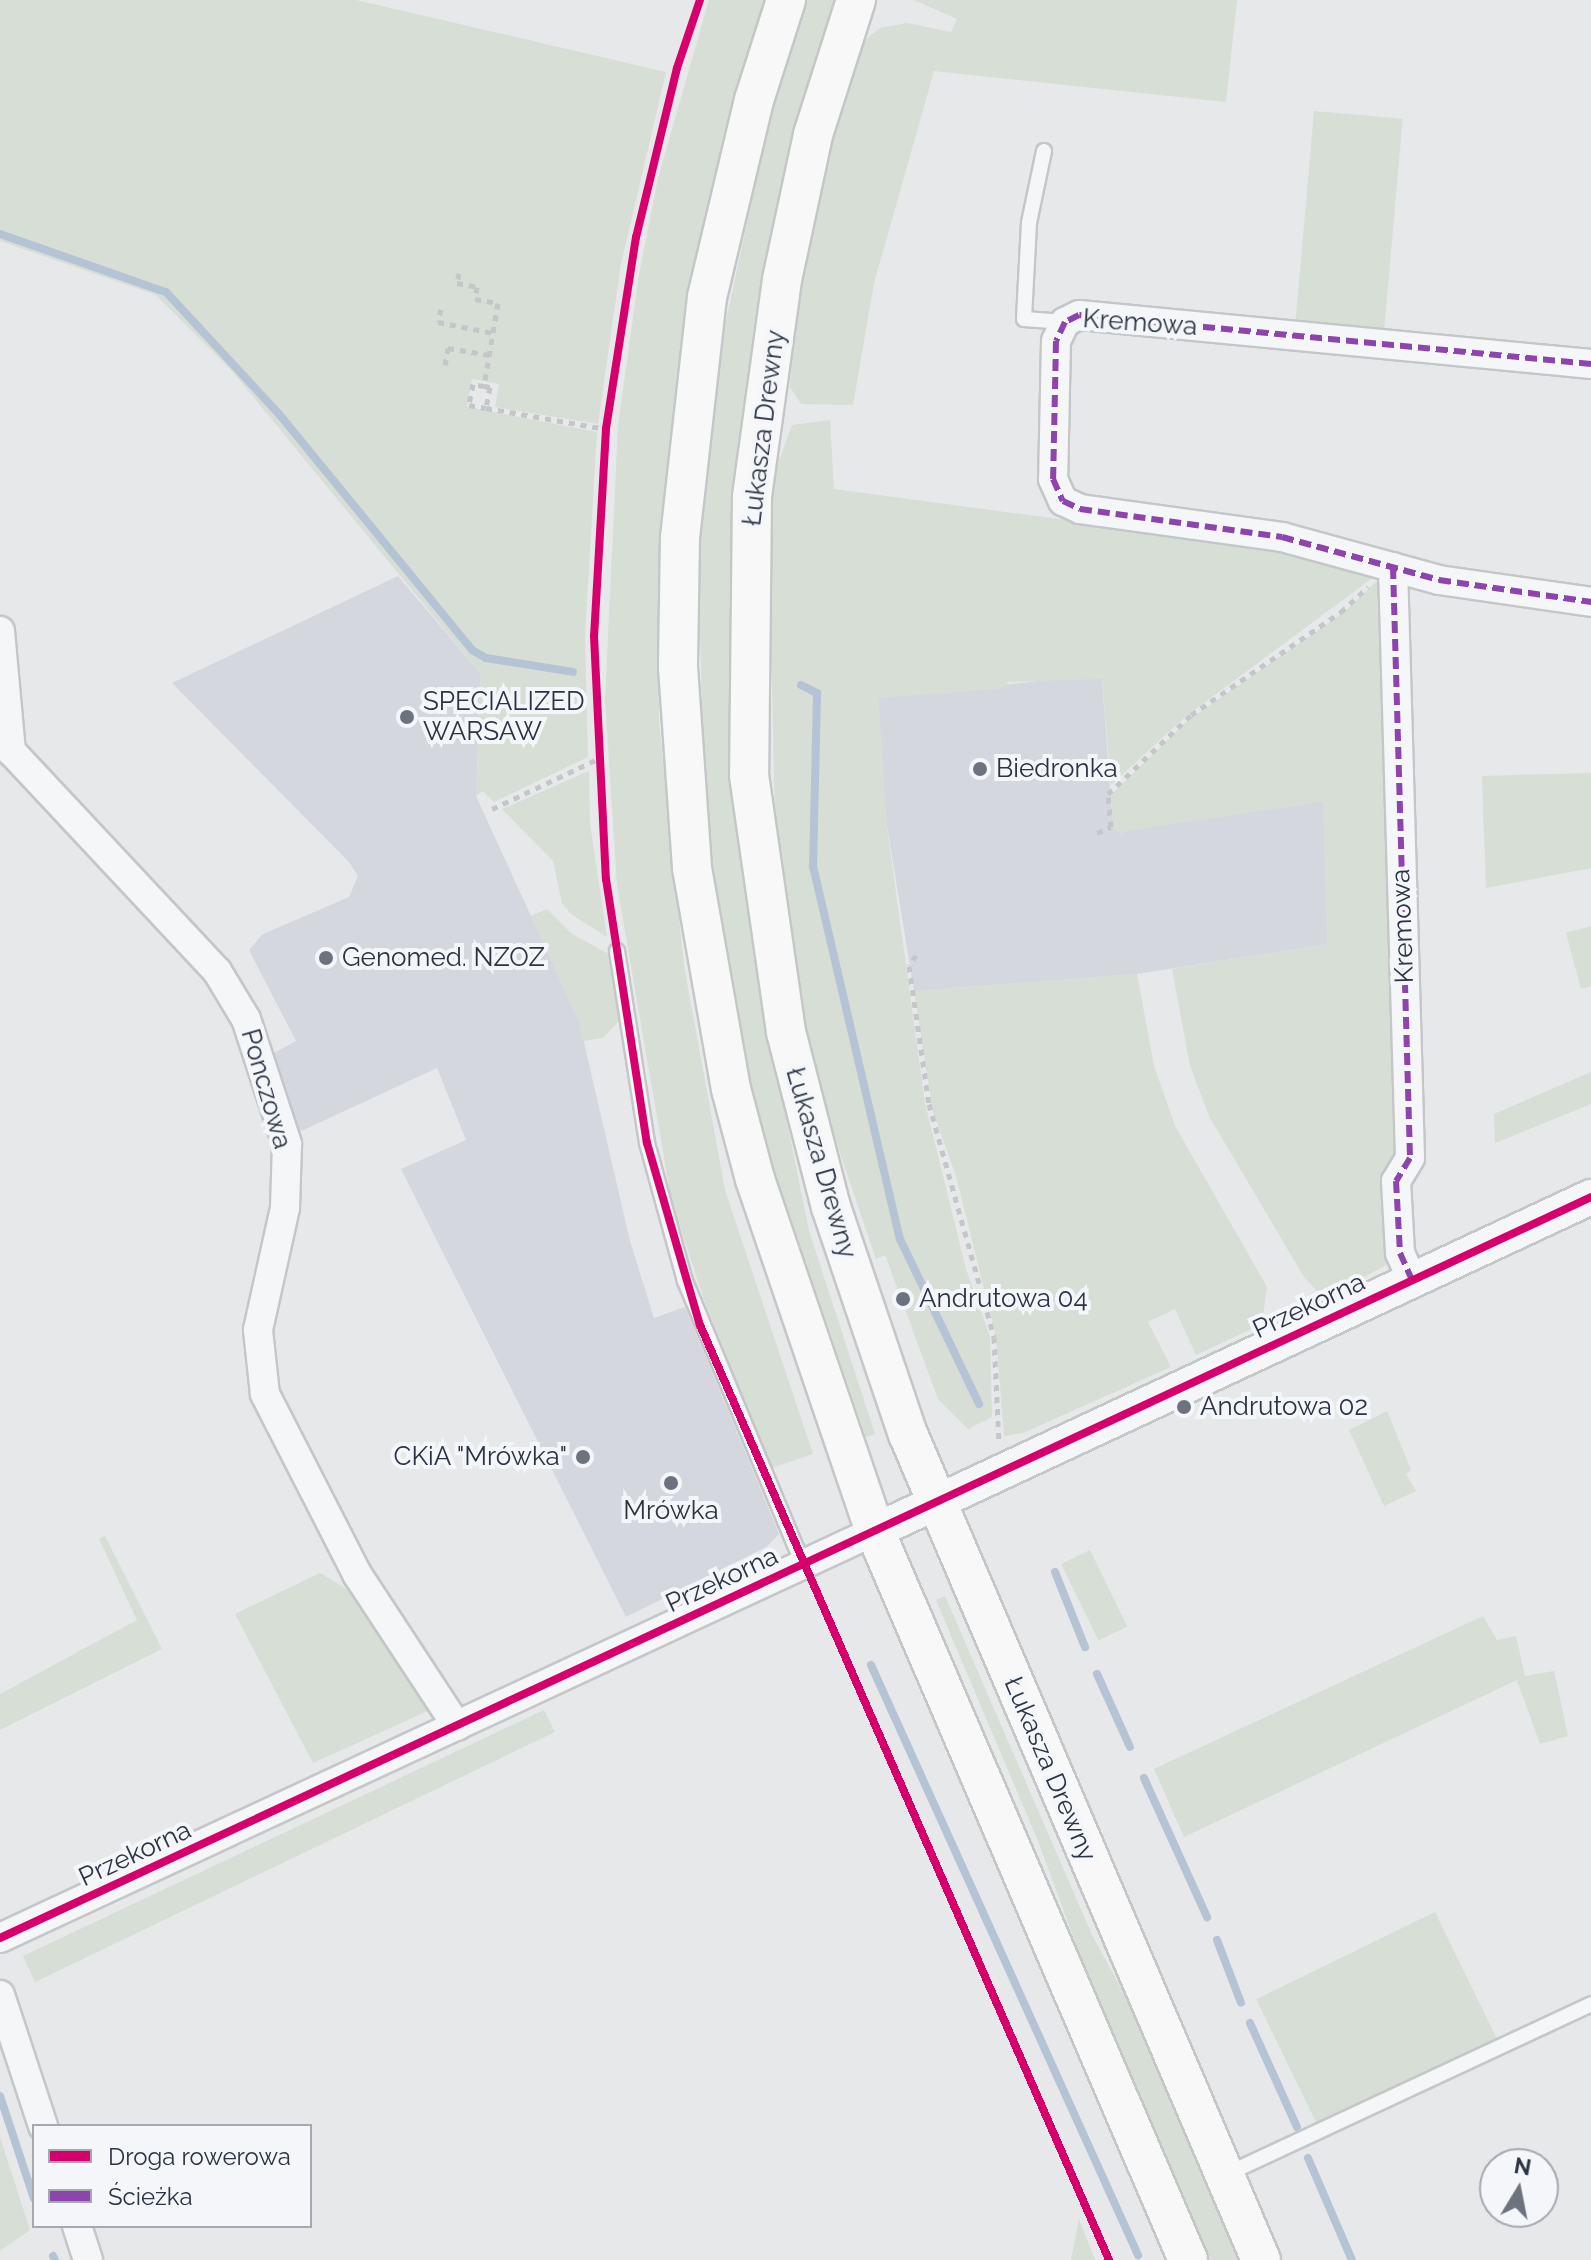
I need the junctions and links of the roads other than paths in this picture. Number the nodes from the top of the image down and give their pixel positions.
1 (786, 0) edge
2 (856, 0) edge
3 (1044, 151) dead end
4 (1065, 322) junction
5 (1591, 364) edge
6 (1392, 570) junction
7 (1591, 602) edge
8 (0, 631) edge
9 (4, 737) edge
10 (617, 951) dead end
11 (1588, 1205) edge
12 (1412, 1280) junction
13 (936, 1503) junction
14 (875, 1531) junction
15 (803, 1564) junction
16 (457, 1726) junction
17 (0, 1938) edge
18 (0, 1995) edge
19 (1591, 2004) edge
20 (42, 2124) edge
21 (1225, 2175) junction
22 (78, 2228) edge
23 (88, 2260) edge
24 (1188, 2260) edge
25 (1261, 2260) edge

1 - 14 main road
2 - 13 main road, Łukasza Drewny
3 - 4 lane
4 - 5 street, Kremowa
4 - 6 street, Kremowa
6 - 7 street, Kremowa
6 - 12 street, Kremowa
8 - 9 street, Ponczowa
9 - 16 street, Ponczowa
10 - 15 lane
11 - 12 street, Przekorna
12 - 13 street, Przekorna
13 - 14 street, Przekorna
13 - 21 main road, Łukasza Drewny
14 - 15 street, Przekorna
14 - 24 main road
15 - 16 street, Przekorna
16 - 17 street, Przekorna
18 - 20 street
19 - 21 lane
21 - 25 main road, Łukasza Drewny
22 - 23 street

